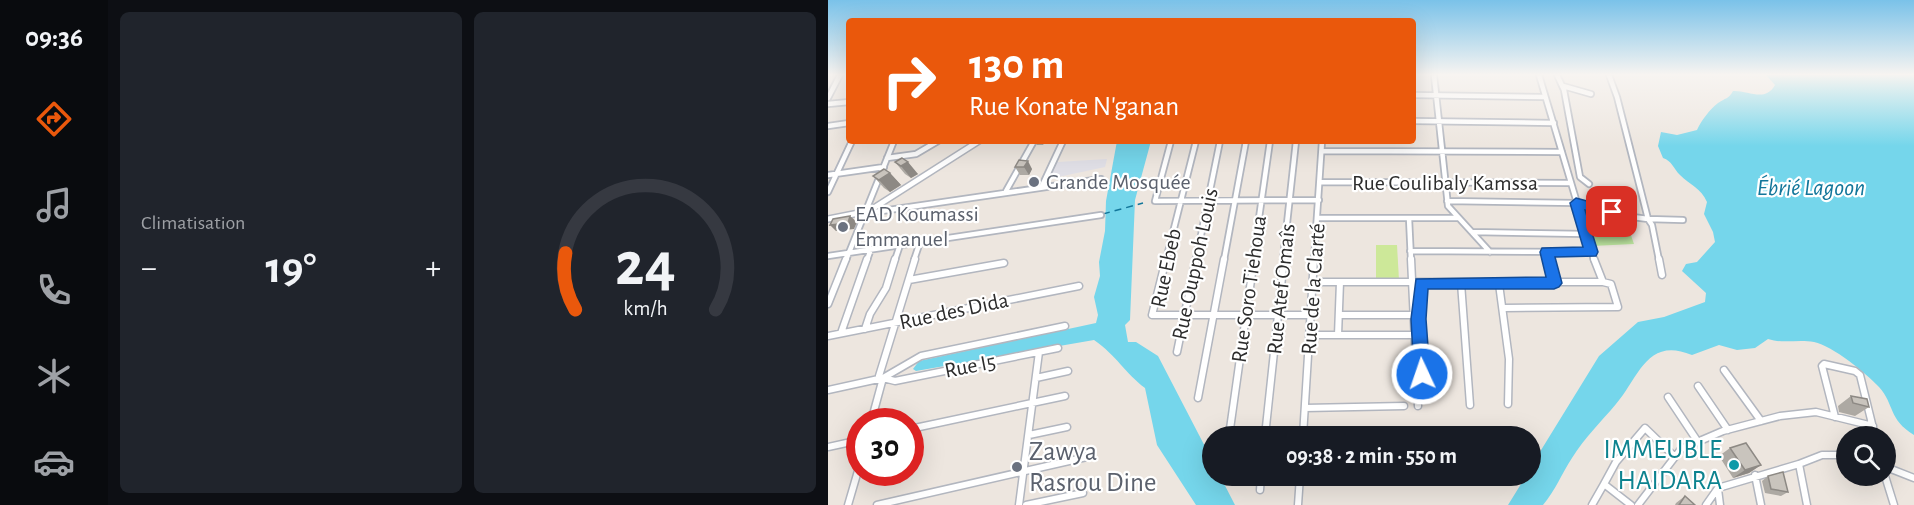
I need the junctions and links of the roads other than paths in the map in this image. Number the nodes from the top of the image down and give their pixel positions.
1 (1437, 99) edge
2 (1546, 99) edge
3 (1565, 99) edge
4 (1617, 99) edge
5 (846, 102) edge
6 (828, 104) edge
7 (1416, 121) edge
8 (1440, 121) junction
9 (846, 123) edge
10 (1554, 123) junction
11 (828, 126) edge
12 (851, 144) edge
13 (893, 144) edge
14 (933, 144) edge
15 (974, 144) edge
16 (1032, 144) edge
17 (1062, 144) edge
18 (1170, 144) edge
19 (1195, 144) edge
20 (1219, 144) edge
21 (1245, 144) edge
22 (1270, 144) edge
23 (1296, 144) edge
24 (1323, 144) edge
25 (1322, 151) junction
26 (1442, 152) junction
27 (1562, 152) junction
28 (887, 158) junction
29 (884, 167) junction
30 (836, 174) junction
31 (828, 175) edge
32 (1101, 179) dead end
33 (1320, 182) junction
34 (1445, 182) junction
35 (1571, 183) junction
36 (1589, 184) dead end
37 (1042, 186) junction
38 (1006, 191) junction
39 (828, 192) edge
40 (1234, 200) junction
41 (1262, 200) junction
42 (1290, 200) junction
43 (1319, 200) junction
44 (1155, 201) joint
45 (1181, 201) junction
46 (1208, 201) junction
47 (1447, 201) junction
48 (1576, 203) junction
49 (864, 213) junction
50 (1101, 215) dead end
51 (1318, 218) junction
52 (1409, 218) junction
53 (1457, 218) junction
54 (828, 219) edge
55 (1648, 219) junction
56 (1683, 220) dead end
57 (1472, 232) junction
58 (1586, 234) junction
59 (920, 242) junction
60 (900, 245) junction
61 (871, 249) junction
62 (1410, 251) junction
63 (849, 252) junction
64 (1490, 252) junction
65 (1547, 252) junction
66 (1591, 252) junction
67 (828, 256) edge
68 (1004, 263) dead end
69 (1662, 275) dead end
70 (909, 280) junction
71 (1314, 282) junction
72 (1340, 282) junction
73 (1603, 282) junction
74 (1412, 283) junction
75 (1421, 283) junction
76 (1461, 283) junction
77 (1554, 283) junction
78 (1499, 284) junction
79 (1079, 286) dead end
80 (828, 304) edge
81 (1504, 308) junction
82 (1279, 314) junction
83 (1184, 315) junction
84 (1213, 315) junction
85 (1246, 315) junction
86 (1311, 315) junction
87 (1339, 315) junction
88 (1412, 315) junction
89 (895, 323) junction
90 (1065, 326) dead end
91 (865, 329) junction
92 (841, 333) junction
93 (1309, 335) junction
94 (1338, 335) junction
95 (1413, 335) junction
96 (828, 336) edge
97 (1058, 348) dead end
98 (1039, 352) junction
99 (1177, 352) dead end
100 (1068, 370) dead end
101 (1724, 370) dead end
102 (883, 378) junction
103 (1036, 378) junction
104 (1698, 386) dead end
105 (828, 390) edge
106 (1423, 392) dead end
107 (1065, 396) dead end
108 (1668, 397) dead end
109 (1198, 398) dead end
110 (1033, 402) junction
111 (1508, 404) dead end
112 (1470, 405) dead end
113 (1404, 406) dead end
114 (1418, 406) dead end
115 (875, 408) edge
116 (1305, 408) junction
117 (1835, 417) junction
118 (1761, 421) junction
119 (924, 426) edge
120 (1230, 426) edge
121 (1266, 426) edge
122 (1304, 426) edge
123 (1873, 426) joint
124 (1067, 427) dead end
125 (1728, 430) junction
126 (1029, 435) junction
127 (1698, 442) junction
128 (846, 443) edge
129 (828, 447) edge
130 (1836, 454) edge
131 (1091, 456) dead end
132 (1675, 457) junction
133 (1799, 464) junction
134 (1025, 471) junction
135 (1896, 471) edge
136 (1755, 475) junction
137 (1914, 478) edge
138 (1604, 484) junction
139 (854, 486) edge
140 (1260, 486) edge
141 (1299, 486) edge
142 (1888, 486) edge
143 (1718, 488) junction
144 (1260, 490) dead end
145 (1083, 493) dead end
146 (848, 505) edge
147 (877, 505) edge
148 (1019, 505) edge
149 (1026, 505) edge
150 (1298, 505) edge
151 (1592, 505) edge
152 (1632, 505) edge
153 (1706, 505) edge
154 (1720, 505) edge
155 (1761, 505) edge
156 (1807, 505) edge
157 (1894, 505) edge

1 - 8 street
2 - 10 street
3 - 36 street
4 - 55 street
5 - 6 street
7 - 8 street
8 - 10 street
8 - 26 street
9 - 11 street
10 - 27 street
12 - 30 street
13 - 28 street
14 - 28 street
15 - 49 street
16 - 38 street
17 - 37 street
18 - 44 street
19 - 45 street, Rue Ebeb
20 - 46 street, Rue Ouppoh Louis
21 - 40 street
22 - 41 street, Rue Soro Tiehoua
23 - 42 street, Rue Atef Omaîs
24 - 25 street, Rue de la Clarté
25 - 26 street
25 - 33 street, Rue de la Clarté
26 - 27 street
26 - 34 street
27 - 35 street
28 - 29 street
29 - 30 street
29 - 49 street
30 - 31 street
30 - 39 street
32 - 37 street
33 - 34 street, Rue Coulibaly Kamssa
33 - 43 street, Rue de la Clarté
34 - 35 street, Rue Coulibaly Kamssa
34 - 47 street
35 - 48 street
37 - 38 street
38 - 49 street
40 - 41 street
40 - 46 street
40 - 84 street
41 - 42 street
41 - 85 street, Rue Soro Tiehoua
42 - 43 street
42 - 82 street, Rue Atef Omaîs
43 - 51 street, Rue de la Clarté
44 - 45 street
45 - 46 street
45 - 83 street, Rue Ebeb
46 - 83 street, Rue Ouppoh Louis
47 - 48 street
47 - 53 street
48 - 55 street
48 - 58 street
49 - 54 street
49 - 63 street
50 - 59 street
51 - 52 street
51 - 71 street, Rue de la Clarté
52 - 53 street
52 - 62 street
53 - 57 street
55 - 56 street
55 - 69 street
57 - 58 street
57 - 64 street
58 - 66 street
59 - 60 street
59 - 70 street
60 - 61 street
60 - 91 street
61 - 63 street
61 - 92 street
62 - 64 street
62 - 74 street
63 - 67 street
63 - 80 street
64 - 65 street
65 - 66 street
65 - 77 street
66 - 73 street
68 - 70 street
70 - 89 street
71 - 72 street
71 - 86 street, Rue de la Clarté
72 - 74 street
72 - 87 street
73 - 77 street
73 - 81 street
74 - 75 street
74 - 88 street
75 - 76 street
75 - 106 street
76 - 78 street
76 - 112 street
77 - 78 street
78 - 81 street
79 - 89 street, Rue des Dida
81 - 111 street
82 - 85 street, Rue Ebeb
82 - 86 street, Rue Ebeb
82 - 121 street, Rue Atef Omaîs
83 - 84 street, Rue Ebeb
83 - 99 street, Rue Ouppoh Louis
84 - 85 street, Rue Ebeb
84 - 109 street
85 - 120 street, Rue Soro Tiehoua
86 - 93 street, Rue de la Clarté
87 - 88 street
87 - 94 street
88 - 95 street
89 - 91 street, Rue des Dida
89 - 102 street
90 - 102 street
91 - 92 street, Rue des Dida
92 - 96 street, Rue des Dida
93 - 94 street
93 - 116 street, Rue de la Clarté
94 - 95 street
95 - 114 street
97 - 98 street, Rue I5
98 - 102 street, Rue I5
98 - 103 street
100 - 103 street
101 - 118 street
102 - 105 street
102 - 115 street
103 - 110 street
104 - 125 street
107 - 110 street
108 - 127 street
110 - 119 street
110 - 126 street
113 - 116 street
116 - 122 street, Rue de la Clarté
117 - 118 street
117 - 123 street
117 - 123 street
118 - 125 street
124 - 126 street
125 - 127 street
126 - 134 street
127 - 132 street
128 - 129 street
130 - 133 street
131 - 134 street
132 - 138 street
132 - 152 street
133 - 136 street
133 - 156 street
134 - 147 street
134 - 148 street
135 - 137 street
136 - 143 street
136 - 155 street
138 - 151 street
138 - 152 street
139 - 146 street
140 - 144 street
141 - 150 street
142 - 157 street
143 - 153 street
143 - 154 street
145 - 149 street

